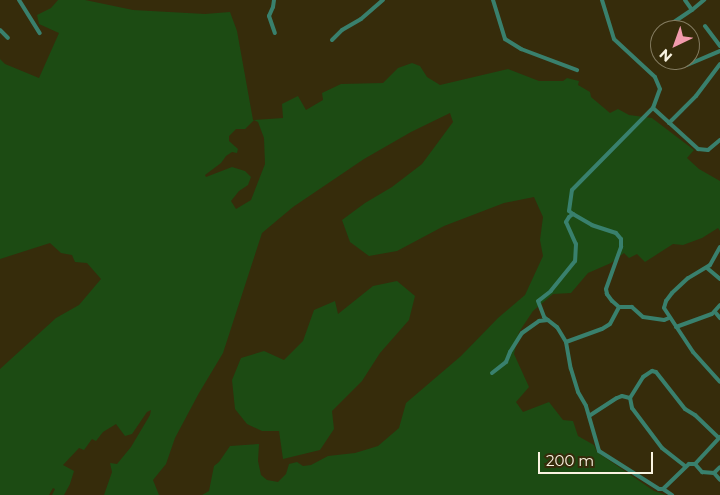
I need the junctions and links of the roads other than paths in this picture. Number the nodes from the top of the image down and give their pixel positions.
1 (19, 0) edge
2 (274, 0) edge
3 (383, 0) edge
4 (493, 0) edge
5 (602, 0) edge
6 (685, 0) edge
7 (704, 0) edge
8 (692, 10) junction
9 (677, 20) edge
10 (705, 26) dead end
11 (0, 30) edge
12 (40, 33) dead end
13 (275, 33) dead end
14 (8, 38) dead end
15 (332, 40) dead end
16 (720, 46) edge
17 (720, 51) edge
18 (700, 59) edge
19 (720, 64) edge
20 (577, 70) dead end
21 (653, 108) junction
22 (669, 123) junction
23 (720, 140) edge
24 (573, 214) junction
25 (720, 247) edge
26 (707, 268) junction
27 (720, 279) edge
28 (720, 305) edge
29 (619, 306) junction
30 (715, 312) junction
31 (669, 318) junction
32 (720, 318) edge
33 (548, 320) junction
34 (676, 327) junction
35 (566, 342) junction
36 (492, 373) dead end
37 (720, 382) edge
38 (630, 398) junction
39 (589, 416) junction
40 (720, 438) edge
41 (695, 464) junction
42 (685, 466) junction
43 (720, 467) edge
44 (714, 473) junction
45 (720, 480) edge
46 (663, 489) junction
47 (672, 495) edge

1 - 12 street
2 - 13 street
3 - 15 street
4 - 20 street
5 - 21 street
6 - 8 street
7 - 8 street
8 - 9 street
10 - 16 street
11 - 14 street
17 - 18 street
19 - 22 street
21 - 22 street
21 - 24 street
22 - 23 street
24 - 29 street
24 - 33 street
25 - 26 street
26 - 27 street
26 - 31 street
28 - 30 street
29 - 31 street
29 - 35 street
30 - 32 street
30 - 34 street
31 - 34 street
33 - 35 street
33 - 36 street
34 - 37 street
35 - 39 street
38 - 39 street
38 - 40 street
38 - 42 street
39 - 46 street
40 - 41 street
41 - 42 street
41 - 44 street
42 - 46 street
43 - 44 street
44 - 45 street
46 - 47 street

